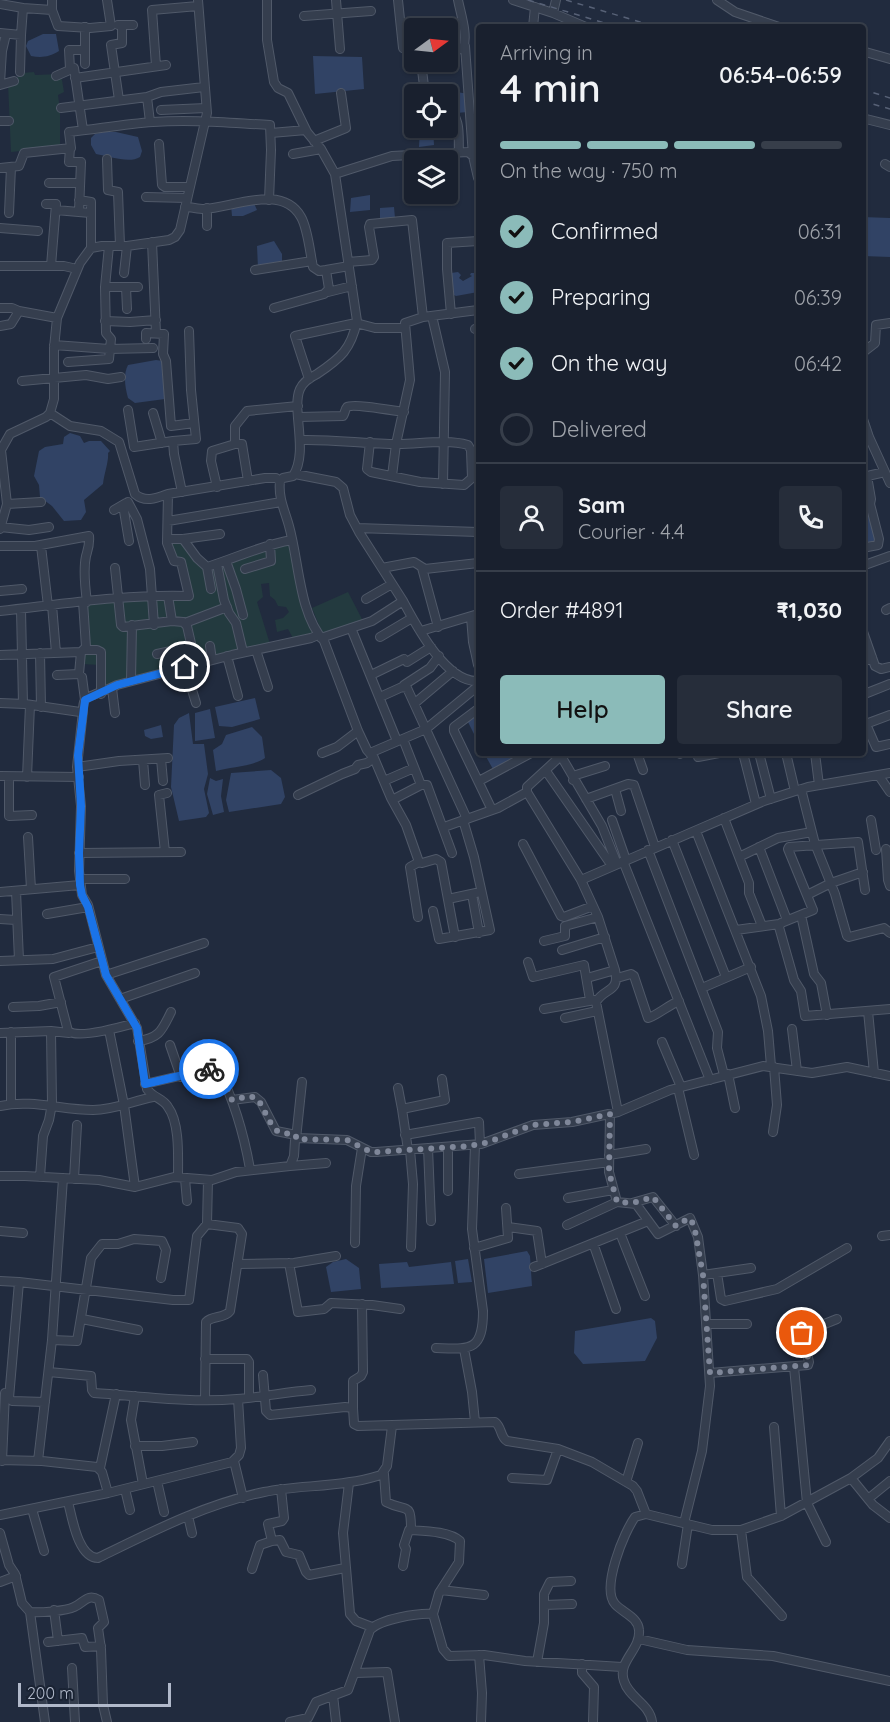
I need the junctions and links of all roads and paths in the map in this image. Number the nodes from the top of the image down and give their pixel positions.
1 (52, 0) edge
2 (107, 0) edge
3 (267, 0) edge
4 (336, 0) edge
5 (398, 0) edge
6 (458, 0) edge
7 (513, 0) edge
8 (556, 0) edge
9 (717, 0) edge
10 (198, 3) edge
11 (0, 4) edge
12 (535, 7) junction
13 (23, 8) junction
14 (52, 10) junction
15 (371, 11) dead end
16 (553, 13) junction
17 (338, 14) junction
18 (304, 16) dead end
19 (568, 23) edge
20 (533, 24) edge
21 (770, 24) edge
22 (122, 25) junction
23 (133, 25) dead end
24 (111, 26) junction
25 (85, 27) junction
26 (3, 33) edge
27 (21, 35) junction
28 (465, 46) junction
29 (403, 48) dead end
30 (340, 49) dead end
31 (458, 49) edge
32 (85, 50) junction
33 (866, 52) edge
34 (890, 59) edge
35 (85, 64) dead end
36 (166, 64) dead end
37 (156, 66) junction
38 (70, 69) junction
39 (21, 72) dead end
40 (115, 73) junction
41 (57, 76) dead end
42 (75, 78) junction
43 (14, 81) dead end
44 (0, 84) edge
45 (204, 87) junction
46 (341, 93) dead end
47 (147, 97) junction
48 (119, 100) junction
49 (80, 105) junction
50 (61, 108) dead end
51 (206, 108) junction
52 (161, 110) dead end
53 (866, 119) edge
54 (206, 121) junction
55 (150, 122) junction
56 (890, 125) edge
57 (83, 130) junction
58 (306, 130) junction
59 (271, 133) junction
60 (458, 138) edge
61 (314, 141) junction
62 (159, 144) dead end
63 (70, 148) junction
64 (321, 148) junction
65 (459, 152) junction
66 (293, 154) dead end
67 (473, 156) junction
68 (107, 159) dead end
69 (476, 164) edge
70 (10, 167) junction
71 (0, 168) edge
72 (335, 174) junction
73 (49, 183) dead end
74 (80, 183) junction
75 (189, 187) junction
76 (146, 197) dead end
77 (79, 200) junction
78 (269, 200) junction
79 (186, 203) junction
80 (46, 204) dead end
81 (207, 208) junction
82 (56, 210) junction
83 (79, 211) junction
84 (9, 213) dead end
85 (90, 213) junction
86 (207, 226) dead end
87 (0, 228) edge
88 (38, 231) dead end
89 (476, 241) edge
90 (152, 242) junction
91 (109, 246) junction
92 (123, 246) junction
93 (91, 249) junction
94 (312, 261) junction
95 (349, 264) junction
96 (0, 266) edge
97 (51, 266) junction
98 (77, 269) junction
99 (255, 270) dead end
100 (326, 270) junction
101 (123, 273) dead end
102 (352, 286) junction
103 (105, 287) junction
104 (126, 287) junction
105 (138, 287) dead end
106 (328, 292) junction
107 (0, 308) edge
108 (274, 308) dead end
109 (127, 309) dead end
110 (476, 310) edge
111 (19, 311) junction
112 (452, 314) junction
113 (432, 316) junction
114 (423, 317) junction
115 (57, 318) junction
116 (156, 320) junction
117 (105, 321) junction
118 (356, 323) junction
119 (890, 323) edge
120 (0, 326) edge
121 (404, 328) junction
122 (189, 332) dead end
123 (156, 333) junction
124 (146, 339) dead end
125 (54, 345) junction
126 (153, 348) dead end
127 (109, 349) junction
128 (866, 350) edge
129 (68, 362) dead end
130 (54, 377) junction
131 (121, 377) dead end
132 (309, 379) junction
133 (22, 381) dead end
134 (298, 406) junction
135 (128, 410) dead end
136 (404, 412) junction
137 (50, 413) junction
138 (153, 413) dead end
139 (299, 417) junction
140 (194, 423) junction
141 (866, 427) edge
142 (300, 440) junction
143 (173, 441) junction
144 (370, 442) junction
145 (442, 442) junction
146 (162, 443) junction
147 (235, 444) junction
148 (396, 444) junction
149 (476, 444) edge
150 (468, 445) junction
151 (0, 450) edge
152 (885, 472) junction
153 (295, 474) junction
154 (2, 476) edge
155 (392, 476) junction
156 (866, 476) edge
157 (866, 480) edge
158 (248, 481) junction
159 (280, 481) junction
160 (890, 483) edge
161 (443, 484) junction
162 (217, 487) junction
163 (182, 492) junction
164 (168, 494) junction
165 (3, 496) edge
166 (137, 496) junction
167 (41, 502) dead end
168 (281, 502) junction
169 (126, 503) junction
170 (7, 504) junction
171 (866, 504) edge
172 (114, 510) dead end
173 (168, 521) junction
174 (49, 527) dead end
175 (0, 528) edge
176 (357, 528) junction
177 (476, 531) edge
178 (220, 534) dead end
179 (167, 539) junction
180 (183, 539) junction
181 (292, 540) junction
182 (129, 541) dead end
183 (270, 544) junction
184 (0, 546) edge
185 (40, 546) junction
186 (866, 548) edge
187 (890, 556) edge
188 (222, 562) junction
189 (476, 563) edge
190 (866, 565) edge
191 (207, 567) junction
192 (115, 568) dead end
193 (382, 568) junction
194 (422, 568) junction
195 (245, 569) dead end
196 (392, 584) junction
197 (22, 589) dead end
198 (211, 589) dead end
199 (0, 591) edge
200 (150, 596) junction
201 (168, 596) junction
202 (118, 598) junction
203 (366, 599) dead end
204 (403, 601) junction
205 (85, 602) junction
206 (50, 605) junction
207 (227, 607) junction
208 (21, 609) junction
209 (0, 611) edge
210 (243, 615) dead end
211 (475, 616) edge
212 (412, 618) junction
213 (172, 621) junction
214 (185, 623) junction
215 (154, 625) junction
216 (132, 626) junction
217 (438, 627) junction
218 (351, 628) junction
219 (421, 631) junction
220 (320, 636) junction
221 (380, 637) dead end
222 (866, 644) edge
223 (210, 646) dead end
224 (190, 647) junction
225 (431, 647) junction
226 (256, 650) junction
227 (82, 651) junction
228 (56, 652) junction
229 (243, 652) junction
230 (40, 653) junction
231 (22, 654) junction
232 (157, 654) dead end
233 (0, 655) edge
234 (227, 656) junction
235 (439, 656) junction
236 (476, 656) edge
237 (872, 657) junction
238 (212, 660) junction
239 (866, 661) edge
240 (196, 664) junction
241 (185, 667) junction
242 (890, 667) edge
243 (453, 671) junction
244 (80, 674) junction
245 (57, 675) dead end
246 (371, 675) junction
247 (131, 681) junction
248 (476, 681) edge
249 (890, 684) edge
250 (404, 685) dead end
251 (268, 687) dead end
252 (112, 688) junction
253 (476, 688) edge
254 (866, 693) edge
255 (101, 694) junction
256 (238, 696) dead end
257 (380, 697) junction
258 (85, 700) junction
259 (0, 703) edge
260 (196, 703) dead end
261 (415, 703) junction
262 (26, 704) junction
263 (41, 706) junction
264 (83, 711) junction
265 (476, 711) edge
266 (115, 713) dead end
267 (890, 715) edge
268 (866, 724) edge
269 (426, 729) junction
270 (866, 729) edge
271 (358, 731) junction
272 (400, 740) junction
273 (890, 744) edge
274 (322, 753) dead end
275 (372, 755) junction
276 (526, 756) edge
277 (561, 756) edge
278 (562, 756) edge
279 (638, 756) edge
280 (744, 756) edge
281 (760, 756) edge
282 (787, 756) edge
283 (815, 756) edge
284 (143, 760) junction
285 (605, 766) dead end
286 (78, 767) junction
287 (414, 768) junction
288 (643, 770) dead end
289 (546, 771) junction
290 (890, 773) edge
291 (4, 776) edge
292 (879, 776) junction
293 (27, 777) junction
294 (79, 777) junction
295 (573, 780) junction
296 (163, 781) dead end
297 (384, 781) junction
298 (479, 781) junction
299 (145, 785) dead end
300 (421, 785) junction
301 (819, 785) junction
302 (615, 789) junction
303 (798, 790) junction
304 (527, 792) junction
305 (890, 792) edge
306 (167, 793) dead end
307 (298, 795) dead end
308 (586, 799) junction
309 (771, 799) junction
310 (392, 800) junction
311 (756, 804) junction
312 (492, 810) junction
313 (621, 811) dead end
314 (32, 815) dead end
315 (724, 818) junction
316 (465, 820) junction
317 (612, 820) dead end
318 (871, 820) dead end
319 (444, 827) junction
320 (696, 831) junction
321 (812, 832) junction
322 (28, 837) dead end
323 (672, 840) junction
324 (523, 844) dead end
325 (815, 844) junction
326 (759, 847) junction
327 (652, 849) junction
328 (888, 849) edge
329 (876, 850) junction
330 (165, 852) junction
331 (181, 852) dead end
332 (860, 852) junction
333 (79, 853) junction
334 (452, 853) dead end
335 (739, 857) junction
336 (419, 862) junction
337 (620, 862) junction
338 (863, 872) junction
339 (125, 879) dead end
340 (581, 880) junction
341 (80, 882) junction
342 (831, 883) junction
343 (890, 886) edge
344 (31, 890) junction
345 (865, 890) dead end
346 (16, 891) junction
347 (482, 891) junction
348 (0, 892) edge
349 (472, 894) junction
350 (807, 895) junction
351 (448, 899) junction
352 (593, 906) junction
353 (88, 907) junction
354 (433, 911) dead end
355 (47, 914) dead end
356 (801, 915) junction
357 (418, 917) dead end
358 (598, 917) junction
359 (0, 919) edge
360 (16, 920) junction
361 (788, 920) junction
362 (779, 924) junction
363 (762, 926) junction
364 (736, 930) junction
365 (479, 933) junction
366 (890, 933) edge
367 (455, 937) junction
368 (605, 937) junction
369 (544, 941) dead end
370 (204, 943) dead end
371 (98, 947) junction
372 (562, 950) dead end
373 (19, 960) junction
374 (0, 961) edge
375 (102, 961) junction
376 (528, 962) dead end
377 (750, 967) junction
378 (195, 973) dead end
379 (616, 974) junction
380 (106, 975) junction
381 (726, 977) junction
382 (587, 978) junction
383 (702, 988) junction
384 (120, 999) junction
385 (593, 1000) junction
386 (679, 1001) junction
387 (61, 1002) junction
388 (13, 1006) dead end
389 (544, 1009) dead end
390 (890, 1009) edge
391 (597, 1011) junction
392 (868, 1011) junction
393 (171, 1012) dead end
394 (827, 1015) junction
395 (565, 1018) dead end
396 (135, 1023) junction
397 (792, 1029) dead end
398 (109, 1030) junction
399 (51, 1031) junction
400 (11, 1032) junction
401 (0, 1033) edge
402 (69, 1033) junction
403 (138, 1041) junction
404 (662, 1042) dead end
405 (205, 1044) dead end
406 (170, 1045) dead end
407 (772, 1066) junction
408 (214, 1068) junction
409 (797, 1071) junction
410 (874, 1073) junction
411 (726, 1075) junction
412 (890, 1076) edge
413 (181, 1077) junction
414 (442, 1079) dead end
415 (710, 1080) junction
416 (302, 1082) dead end
417 (145, 1084) junction
418 (398, 1088) dead end
419 (679, 1088) junction
420 (153, 1097) junction
421 (232, 1100) junction
422 (11, 1104) junction
423 (124, 1105) junction
424 (51, 1106) junction
425 (0, 1107) edge
426 (735, 1108) dead end
427 (402, 1109) junction
428 (614, 1113) junction
429 (77, 1125) dead end
430 (773, 1132) dead end
431 (405, 1135) junction
432 (296, 1137) junction
433 (477, 1145) junction
434 (448, 1147) junction
435 (362, 1148) junction
436 (428, 1148) junction
437 (646, 1149) dead end
438 (409, 1150) junction
439 (694, 1155) dead end
440 (609, 1158) junction
441 (326, 1164) dead end
442 (290, 1166) junction
443 (250, 1169) junction
444 (519, 1174) dead end
445 (0, 1176) edge
446 (40, 1177) junction
447 (63, 1178) junction
448 (182, 1178) junction
449 (74, 1179) junction
450 (208, 1180) junction
451 (135, 1187) junction
452 (613, 1190) junction
453 (448, 1191) dead end
454 (568, 1198) dead end
455 (187, 1201) dead end
456 (617, 1202) junction
457 (632, 1203) junction
458 (506, 1208) dead end
459 (431, 1221) dead end
460 (648, 1221) junction
461 (207, 1224) junction
462 (567, 1225) dead end
463 (676, 1226) junction
464 (508, 1227) junction
465 (0, 1231) edge
466 (22, 1233) dead end
467 (620, 1233) junction
468 (355, 1243) dead end
469 (593, 1243) junction
470 (411, 1246) dead end
471 (474, 1248) junction
472 (847, 1248) dead end
473 (336, 1256) dead end
474 (289, 1263) junction
475 (237, 1264) junction
476 (542, 1264) junction
477 (534, 1267) dead end
478 (751, 1268) dead end
479 (717, 1273) junction
480 (703, 1275) junction
481 (161, 1278) dead end
482 (0, 1281) edge
483 (20, 1282) junction
484 (54, 1286) junction
485 (86, 1289) junction
486 (645, 1296) dead end
487 (362, 1304) junction
488 (400, 1309) dead end
489 (616, 1309) dead end
490 (837, 1318) dead end
491 (82, 1319) junction
492 (707, 1324) junction
493 (747, 1324) dead end
494 (138, 1330) dead end
495 (52, 1340) junction
496 (436, 1348) dead end
497 (464, 1349) junction
498 (205, 1359) junction
499 (794, 1367) junction
500 (49, 1372) junction
501 (710, 1373) junction
502 (263, 1375) dead end
503 (311, 1390) dead end
504 (5, 1391) edge
505 (264, 1394) junction
506 (116, 1395) junction
507 (135, 1396) junction
508 (249, 1397) junction
509 (237, 1399) junction
510 (205, 1400) junction
511 (45, 1402) junction
512 (353, 1408) junction
513 (476, 1422) junction
514 (392, 1426) junction
515 (774, 1427) dead end
516 (890, 1441) edge
517 (193, 1442) dead end
518 (638, 1443) dead end
519 (135, 1446) junction
520 (558, 1449) junction
521 (1, 1461) edge
522 (38, 1461) junction
523 (234, 1461) junction
524 (99, 1468) junction
525 (384, 1474) junction
526 (512, 1478) dead end
527 (851, 1478) junction
528 (157, 1481) junction
529 (890, 1481) edge
530 (626, 1482) junction
531 (350, 1483) junction
532 (143, 1484) junction
533 (124, 1489) junction
534 (281, 1489) junction
535 (108, 1493) junction
536 (243, 1498) junction
537 (868, 1498) junction
538 (68, 1502) junction
539 (807, 1503) junction
540 (32, 1509) junction
541 (130, 1510) dead end
542 (164, 1512) dead end
543 (646, 1514) junction
544 (0, 1515) edge
545 (188, 1516) junction
546 (782, 1516) junction
547 (890, 1518) edge
548 (686, 1524) junction
549 (411, 1530) junction
550 (741, 1530) junction
551 (0, 1533) edge
552 (192, 1533) dead end
553 (272, 1541) junction
554 (826, 1542) dead end
555 (44, 1551) dead end
556 (682, 1564) dead end
557 (403, 1566) dead end
558 (345, 1568) junction
559 (252, 1569) dead end
560 (16, 1576) junction
561 (571, 1581) dead end
562 (0, 1582) edge
563 (441, 1590) junction
564 (484, 1595) dead end
565 (572, 1604) dead end
566 (544, 1605) junction
567 (54, 1610) junction
568 (30, 1612) junction
569 (433, 1614) junction
570 (782, 1616) dead end
571 (372, 1627) junction
572 (639, 1639) junction
573 (58, 1641) junction
574 (48, 1642) dead end
575 (101, 1646) junction
576 (479, 1655) junction
577 (537, 1662) junction
578 (582, 1664) junction
579 (622, 1667) junction
580 (72, 1668) dead end
581 (355, 1673) junction
582 (890, 1681) edge
583 (333, 1695) junction
584 (45, 1722) edge
585 (75, 1722) edge
586 (107, 1722) edge
587 (290, 1722) edge
588 (336, 1722) edge
589 (395, 1722) edge
590 (481, 1722) edge
591 (593, 1722) edge
592 (652, 1722) edge

1 - 14 street
2 - 24 street
3 - 58 street
4 - 17 street
5 - 29 street
6 - 28 street
7 - 12 street
8 - 16 street
9 - 21 street
10 - 37 street
10 - 45 street
11 - 13 street
12 - 16 street
12 - 20 street
13 - 14 street
13 - 27 street
14 - 25 street
15 - 17 street
16 - 19 street
17 - 18 street
17 - 30 street
22 - 23 street
22 - 24 street
22 - 40 street
24 - 25 street
25 - 32 street
26 - 27 street
26 - 44 street
27 - 39 street
28 - 31 street
28 - 67 street
32 - 35 street
32 - 38 street
33 - 34 street
36 - 37 street
37 - 40 street
38 - 41 street
38 - 42 street
40 - 42 street
40 - 48 street
42 - 49 street
43 - 44 street
45 - 47 street
45 - 51 street
46 - 61 street
47 - 48 street
47 - 55 street
48 - 49 street
49 - 50 street
49 - 57 street
51 - 52 street
51 - 54 street
53 - 56 street
54 - 55 street
54 - 59 street
54 - 75 street
55 - 57 street
57 - 63 street
58 - 59 street
58 - 61 street
59 - 78 street
60 - 65 street
61 - 64 street
62 - 75 street
63 - 70 street
63 - 74 street
64 - 66 street
64 - 72 street
65 - 67 street
65 - 72 street
67 - 69 street
68 - 92 street
70 - 71 street
70 - 84 street
72 - 95 street
73 - 74 street
74 - 77 street
75 - 79 street
76 - 79 street
77 - 83 street
77 - 85 street
78 - 81 street
78 - 94 street
79 - 81 street
79 - 90 street
80 - 82 street
81 - 86 street
82 - 83 street
82 - 97 street
83 - 85 street
85 - 93 street
87 - 88 street
89 - 112 street
90 - 92 street
90 - 116 street
91 - 92 street
91 - 93 street
91 - 103 street
92 - 101 street
93 - 98 street
94 - 99 street
94 - 100 street
95 - 100 street
95 - 102 street
95 - 114 street
96 - 97 street
97 - 98 street
98 - 115 street
100 - 106 street
102 - 106 street
102 - 118 street
103 - 104 street
103 - 117 street
104 - 105 street
104 - 109 street
106 - 108 street
107 - 111 street
110 - 112 street
111 - 115 street
111 - 120 street
112 - 113 street
113 - 114 street
113 - 145 street
114 - 121 street
115 - 125 street
116 - 117 street
116 - 123 street
117 - 127 street
118 - 121 street
118 - 132 street
118 - 132 street
119 - 128 street
121 - 136 street
122 - 140 street
123 - 124 street
123 - 140 street
125 - 127 street
125 - 130 street
126 - 127 street
127 - 129 street
130 - 131 street
130 - 133 street
130 - 137 street
132 - 134 street
134 - 139 street
134 - 147 street
135 - 146 street
136 - 139 street
136 - 148 street
137 - 151 street
137 - 166 street
138 - 146 street
139 - 142 street
140 - 143 street
141 - 152 street
142 - 144 street
142 - 153 street
143 - 146 street
143 - 163 street
144 - 148 street
144 - 155 street
145 - 148 street
145 - 150 street
145 - 161 street
147 - 158 street
147 - 162 street
148 - 155 street
149 - 150 street
150 - 161 street
151 - 154 street
152 - 156 street
152 - 160 street
153 - 159 street
153 - 176 street
154 - 165 street
155 - 161 street
157 - 171 street
158 - 159 street
158 - 162 street
159 - 168 street
162 - 163 street
163 - 164 street
164 - 166 street
164 - 173 street
165 - 170 street
166 - 169 street
167 - 170 street
168 - 173 street
168 - 181 street
169 - 172 street
169 - 182 street
169 - 200 street
170 - 175 street
171 - 186 street
173 - 179 street
174 - 175 street
176 - 177 street
176 - 193 street
178 - 180 street
179 - 180 street
179 - 201 street
180 - 191 street
181 - 183 street
181 - 220 street
183 - 188 street
183 - 195 street
184 - 185 street
185 - 205 street
185 - 206 street
187 - 190 street
188 - 191 street
188 - 207 street
188 - 210 street
189 - 194 street
191 - 198 street
192 - 202 street
193 - 194 street
193 - 196 street
194 - 217 street
196 - 203 street
196 - 204 street
197 - 199 street
200 - 201 street
200 - 202 street
200 - 215 street
201 - 213 street
202 - 205 street
202 - 216 street
204 - 212 street
204 - 218 street
205 - 206 street
205 - 227 street
206 - 208 street
206 - 228 street
207 - 214 street
207 - 229 street
208 - 209 street
208 - 231 street
211 - 217 street
211 - 236 street
212 - 219 street
212 - 221 street
213 - 214 street
213 - 215 street
214 - 224 street
215 - 216 street
216 - 247 street
217 - 219 street
218 - 220 street
218 - 246 street
219 - 225 street
220 - 226 street
220 - 271 street
222 - 237 street
223 - 238 street
224 - 232 street
224 - 240 street
225 - 235 street
225 - 246 street
226 - 229 street
226 - 251 street
227 - 228 street
227 - 244 street
227 - 255 street
228 - 230 street
229 - 234 street
230 - 231 street
230 - 263 street
231 - 233 street
231 - 262 street
234 - 238 street
234 - 256 street
235 - 243 street
235 - 250 street
237 - 239 street
237 - 242 street
238 - 240 street
240 - 241 street
241 - 247 street
241 - 260 street
243 - 248 street
243 - 261 street
244 - 245 street
244 - 258 street
246 - 257 street
247 - 252 street
249 - 254 street
252 - 255 street
252 - 266 street
253 - 269 street
255 - 258 street
257 - 261 street
257 - 272 street
258 - 264 street
259 - 262 street
261 - 269 street
262 - 263 street
262 - 293 street
263 - 264 street
264 - 286 street
265 - 298 street
267 - 268 street
269 - 272 street
269 - 316 street
270 - 273 street
271 - 274 street
271 - 275 street
272 - 275 street
272 - 287 street
275 - 297 street
275 - 307 street
276 - 298 street
277 - 289 street
278 - 295 street
279 - 288 street
280 - 311 street
281 - 309 street
282 - 303 street
283 - 301 street
284 - 286 street
284 - 296 street
284 - 299 street
285 - 295 street
286 - 294 street
287 - 297 street
287 - 300 street
289 - 304 street
289 - 337 street
290 - 292 street
291 - 293 street
291 - 314 street
292 - 301 street
292 - 305 street
293 - 294 street
294 - 333 street
295 - 308 street
297 - 310 street
298 - 312 street
300 - 310 street
300 - 319 street
301 - 303 street
302 - 308 street
302 - 313 street
302 - 327 street
303 - 309 street
303 - 321 street
304 - 312 street
304 - 340 street
306 - 330 street
308 - 337 street
309 - 311 street
310 - 336 street
311 - 315 street
312 - 316 street
315 - 320 street
315 - 335 street
316 - 319 street
316 - 347 street
317 - 337 street
318 - 329 street
319 - 334 street
320 - 323 street
320 - 364 street
321 - 325 street
321 - 326 street
322 - 344 street
323 - 327 street
323 - 381 street
324 - 352 street
325 - 332 street
325 - 342 street
325 - 350 street
326 - 335 street
326 - 361 street
327 - 337 street
327 - 383 street
328 - 329 street
328 - 343 street
329 - 332 street
330 - 331 street
330 - 333 street
332 - 338 street
333 - 341 street
335 - 363 street
336 - 351 street
336 - 357 street
337 - 340 street
337 - 386 street
338 - 342 street
338 - 345 street
339 - 341 street
340 - 352 street
341 - 344 street
341 - 353 street
342 - 350 street
342 - 366 street
344 - 346 street
346 - 348 street
346 - 360 street
347 - 349 street
347 - 365 street
349 - 351 street
349 - 365 street
350 - 356 street
351 - 367 street
352 - 358 street
353 - 355 street
353 - 371 street
354 - 367 street
356 - 361 street
356 - 394 street
358 - 368 street
358 - 369 street
359 - 360 street
360 - 373 street
361 - 362 street
362 - 363 street
362 - 394 street
363 - 364 street
364 - 377 street
365 - 367 street
368 - 372 street
368 - 379 street
370 - 380 street
371 - 373 street
371 - 375 street
373 - 374 street
375 - 380 street
375 - 387 street
376 - 382 street
377 - 381 street
377 - 407 street
378 - 384 street
379 - 382 street
379 - 385 street
379 - 386 street
380 - 384 street
381 - 383 street
382 - 385 street
383 - 411 street
384 - 396 street
385 - 389 street
385 - 391 street
386 - 415 street
387 - 388 street
387 - 402 street
390 - 392 street
391 - 395 street
391 - 428 street
392 - 394 street
392 - 410 street
393 - 403 street
396 - 398 street
396 - 403 street
397 - 409 street
398 - 402 street
398 - 423 street
399 - 400 street
399 - 402 street
399 - 424 street
400 - 401 street
400 - 422 street
403 - 417 street
404 - 419 street
405 - 408 street
406 - 413 street
407 - 409 street
407 - 411 street
407 - 430 street
408 - 413 street
408 - 421 street
409 - 410 street
410 - 412 street
411 - 415 street
411 - 426 street
413 - 417 street
414 - 427 street
415 - 419 street
416 - 432 street
417 - 420 street
418 - 427 street
419 - 428 street
419 - 439 street
420 - 423 street
420 - 448 street
421 - 432 street
421 - 443 street
422 - 424 street
422 - 425 street
423 - 424 street
423 - 451 street
424 - 446 street
427 - 431 street
428 - 433 street
428 - 440 street
429 - 449 street
431 - 433 street
431 - 438 street
432 - 435 street
432 - 442 street
433 - 434 street
433 - 471 street
434 - 436 street
434 - 453 street
435 - 438 street
435 - 468 street
436 - 438 street
436 - 459 street
437 - 440 street
438 - 470 street
440 - 444 street
440 - 452 street
441 - 442 street
442 - 443 street
443 - 450 street
445 - 446 street
446 - 447 street
447 - 449 street
447 - 484 street
448 - 450 street
448 - 451 street
448 - 455 street
449 - 451 street
450 - 461 street
452 - 454 street
452 - 456 street
456 - 457 street
456 - 462 street
457 - 460 street
457 - 463 street
458 - 464 street
460 - 463 street
460 - 467 street
461 - 475 street
461 - 485 street
463 - 480 street
464 - 471 street
464 - 476 street
465 - 466 street
467 - 469 street
467 - 486 street
469 - 476 street
469 - 489 street
471 - 497 street
472 - 479 street
473 - 474 street
474 - 475 street
474 - 487 street
475 - 498 street
476 - 477 street
478 - 479 street
479 - 480 street
480 - 492 street
481 - 485 street
482 - 483 street
483 - 484 street
483 - 504 street
484 - 485 street
484 - 495 street
485 - 491 street
487 - 488 street
487 - 512 street
490 - 499 street
491 - 494 street
491 - 495 street
492 - 493 street
492 - 501 street
495 - 500 street
496 - 497 street
497 - 513 street
498 - 508 street
498 - 510 street
499 - 501 street
499 - 539 street
500 - 506 street
500 - 511 street
501 - 548 street
502 - 505 street
503 - 505 street
504 - 511 street
504 - 521 street
505 - 508 street
505 - 512 street
506 - 507 street
506 - 524 street
507 - 510 street
507 - 519 street
508 - 509 street
509 - 510 street
509 - 523 street
511 - 522 street
512 - 514 street
513 - 514 street
513 - 520 street
514 - 525 street
515 - 546 street
516 - 527 street
517 - 519 street
518 - 530 street
519 - 532 street
520 - 526 street
520 - 530 street
521 - 522 street
522 - 524 street
523 - 528 street
523 - 536 street
524 - 535 street
525 - 531 street
525 - 549 street
527 - 537 street
527 - 539 street
528 - 532 street
528 - 542 street
529 - 537 street
530 - 543 street
531 - 534 street
531 - 558 street
532 - 533 street
533 - 535 street
533 - 541 street
534 - 536 street
534 - 553 street
535 - 538 street
536 - 545 street
537 - 547 street
538 - 540 street
538 - 545 street
539 - 546 street
539 - 554 street
540 - 544 street
540 - 555 street
543 - 548 street
543 - 572 street
545 - 552 street
546 - 550 street
548 - 550 street
548 - 556 street
549 - 557 street
549 - 563 street
550 - 570 street
551 - 560 street
553 - 558 street
553 - 559 street
558 - 571 street
560 - 562 street
560 - 568 street
561 - 566 street
563 - 564 street
563 - 569 street
565 - 566 street
566 - 577 street
567 - 568 street
567 - 573 street
567 - 575 street
568 - 584 street
569 - 571 street
569 - 576 street
571 - 581 street
572 - 579 street
572 - 582 street
573 - 574 street
573 - 575 street
575 - 586 street
576 - 577 street
576 - 590 street
577 - 578 street
578 - 579 street
578 - 591 street
579 - 592 street
580 - 585 street
581 - 583 street
581 - 589 street
583 - 587 street
583 - 588 street

